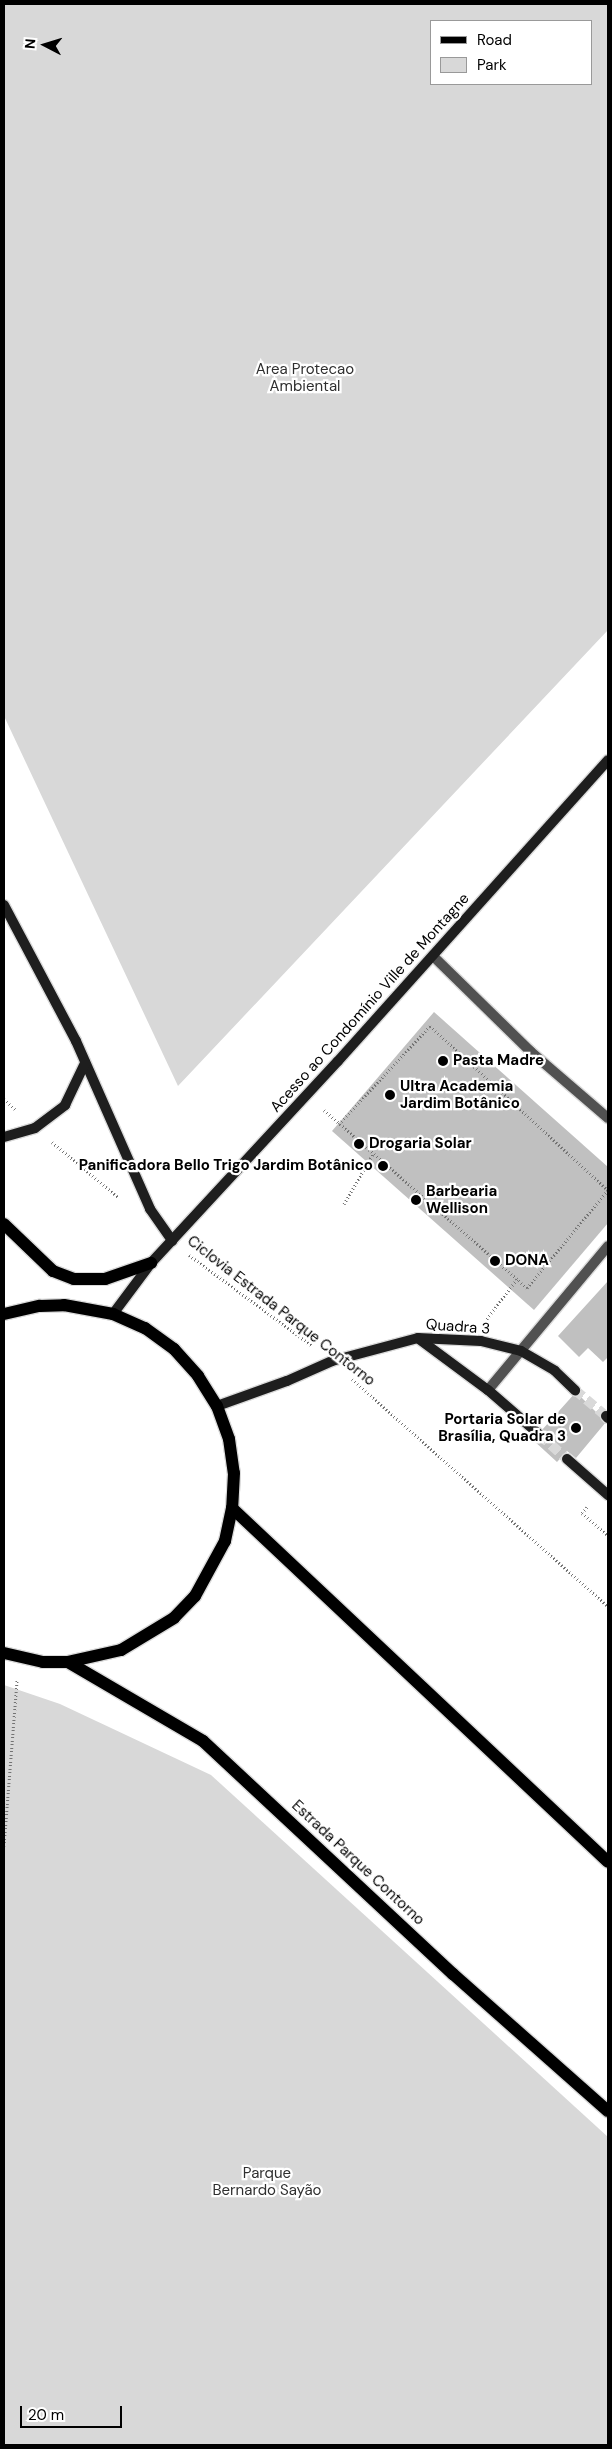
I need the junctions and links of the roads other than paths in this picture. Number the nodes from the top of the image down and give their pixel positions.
1 (608, 760) edge
2 (4, 905) edge
3 (434, 956) junction
4 (85, 1063) junction
5 (608, 1118) edge
6 (4, 1137) edge
7 (4, 1224) edge
8 (172, 1242) junction
9 (608, 1246) edge
10 (151, 1263) junction
11 (4, 1314) edge
12 (113, 1314) junction
13 (418, 1338) junction
14 (521, 1351) junction
15 (488, 1390) junction
16 (575, 1390) tunnel mouth
17 (217, 1406) junction
18 (540, 1436) tunnel mouth
19 (568, 1459) tunnel mouth
20 (608, 1496) edge
21 (232, 1508) junction
22 (4, 1653) edge
23 (68, 1662) junction
24 (608, 1862) edge
25 (608, 2111) edge

1 - 3 street, Acesso ao Condomínio Ville de Montagne
2 - 4 street
3 - 5 lane
3 - 8 street, Acesso ao Condomínio Ville de Montagne
4 - 6 street
4 - 8 street
7 - 10 main road
8 - 10 street, Acesso ao Condomínio Ville de Montagne
9 - 14 lane
10 - 12 street
11 - 12 main road
12 - 17 main road
13 - 14 street, Quadra 3
13 - 15 street, Quadra 3
13 - 17 street
14 - 15 lane
14 - 16 street, Quadra 3
15 - 18 street, Quadra 3
17 - 21 main road
19 - 20 street
21 - 23 main road
21 - 24 main road
22 - 23 main road
23 - 25 main road, Estrada Parque Contorno

